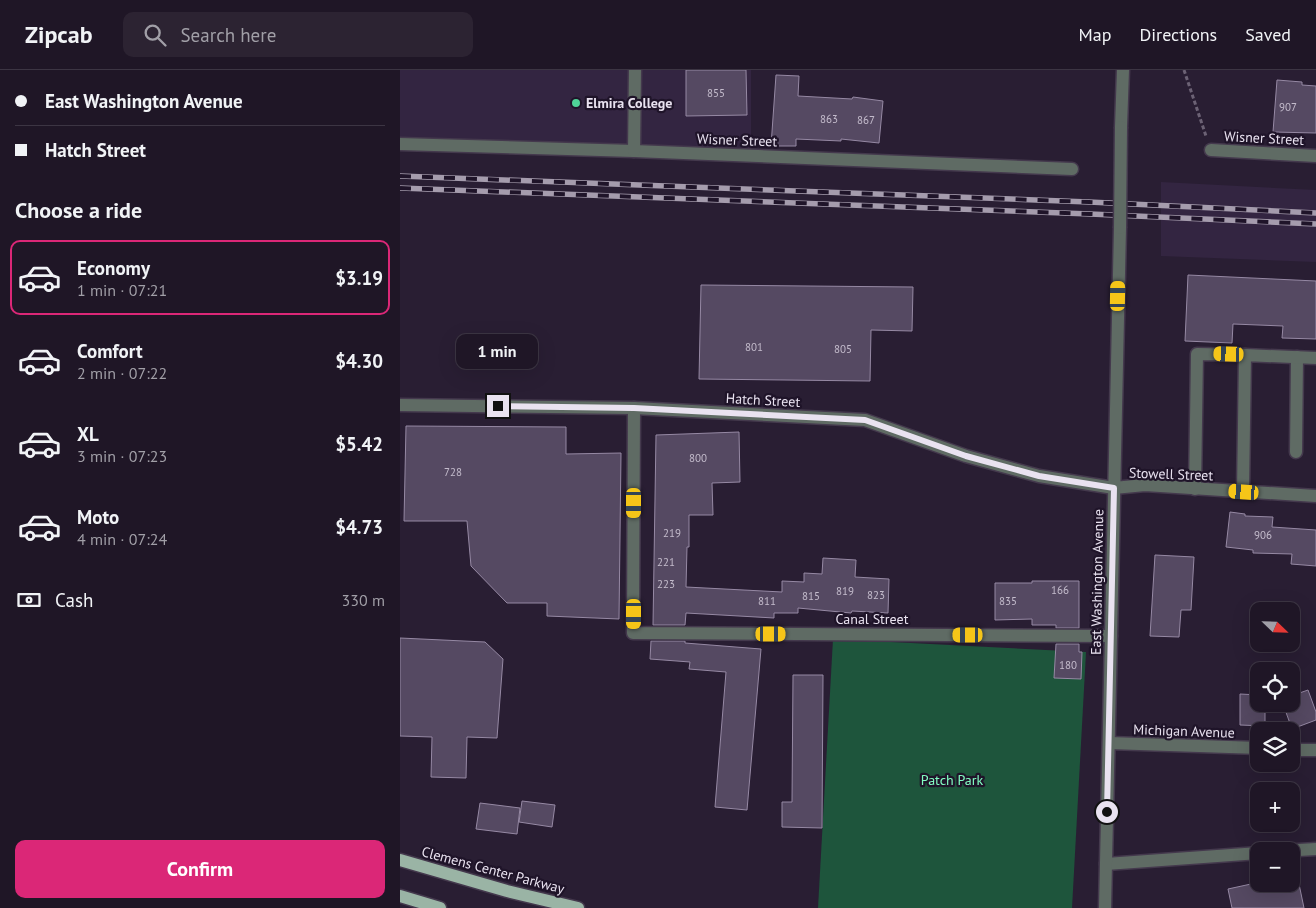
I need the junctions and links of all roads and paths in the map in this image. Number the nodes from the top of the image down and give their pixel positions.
1 (635, 70) edge
2 (1122, 70) edge
3 (1184, 70) edge
4 (400, 144) edge
5 (1211, 150) joint
6 (634, 151) junction
7 (1316, 156) edge
8 (1072, 168) dead end
9 (1245, 355) junction
10 (1297, 357) junction
11 (1316, 358) edge
12 (400, 405) edge
13 (634, 408) junction
14 (1296, 452) dead end
15 (1114, 488) junction
16 (1195, 489) junction
17 (1244, 492) junction
18 (1316, 496) edge
19 (1111, 636) junction
20 (1109, 743) junction
21 (1250, 748) edge
22 (1300, 750) edge
23 (1316, 750) edge
24 (1316, 849) edge
25 (1300, 850) edge
26 (1250, 854) edge
27 (400, 860) edge
28 (1106, 864) junction
29 (400, 896) edge
30 (440, 908) edge
31 (578, 908) edge
32 (1105, 908) edge

1 - 6 street
2 - 15 street, East Washington Avenue, bridge
3 - 5 path
4 - 6 street, Wisner Street
5 - 7 street, Wisner Street
6 - 8 street, Wisner Street
9 - 10 street
9 - 16 street
9 - 17 street
10 - 11 street
10 - 14 street
12 - 13 street, Hatch Street
13 - 15 street, Hatch Street
13 - 19 street, Canal Street
15 - 16 street, Stowell Street
15 - 19 street, East Washington Avenue
16 - 17 street, Stowell Street
17 - 18 street, Stowell Street
19 - 20 street, East Washington Avenue
20 - 21 street, Michigan Avenue
20 - 28 street, East Washington Avenue
22 - 23 street
24 - 25 street
26 - 28 street
27 - 31 main road, Clemens Center Parkway
28 - 32 street, East Washington Avenue
29 - 30 main road

